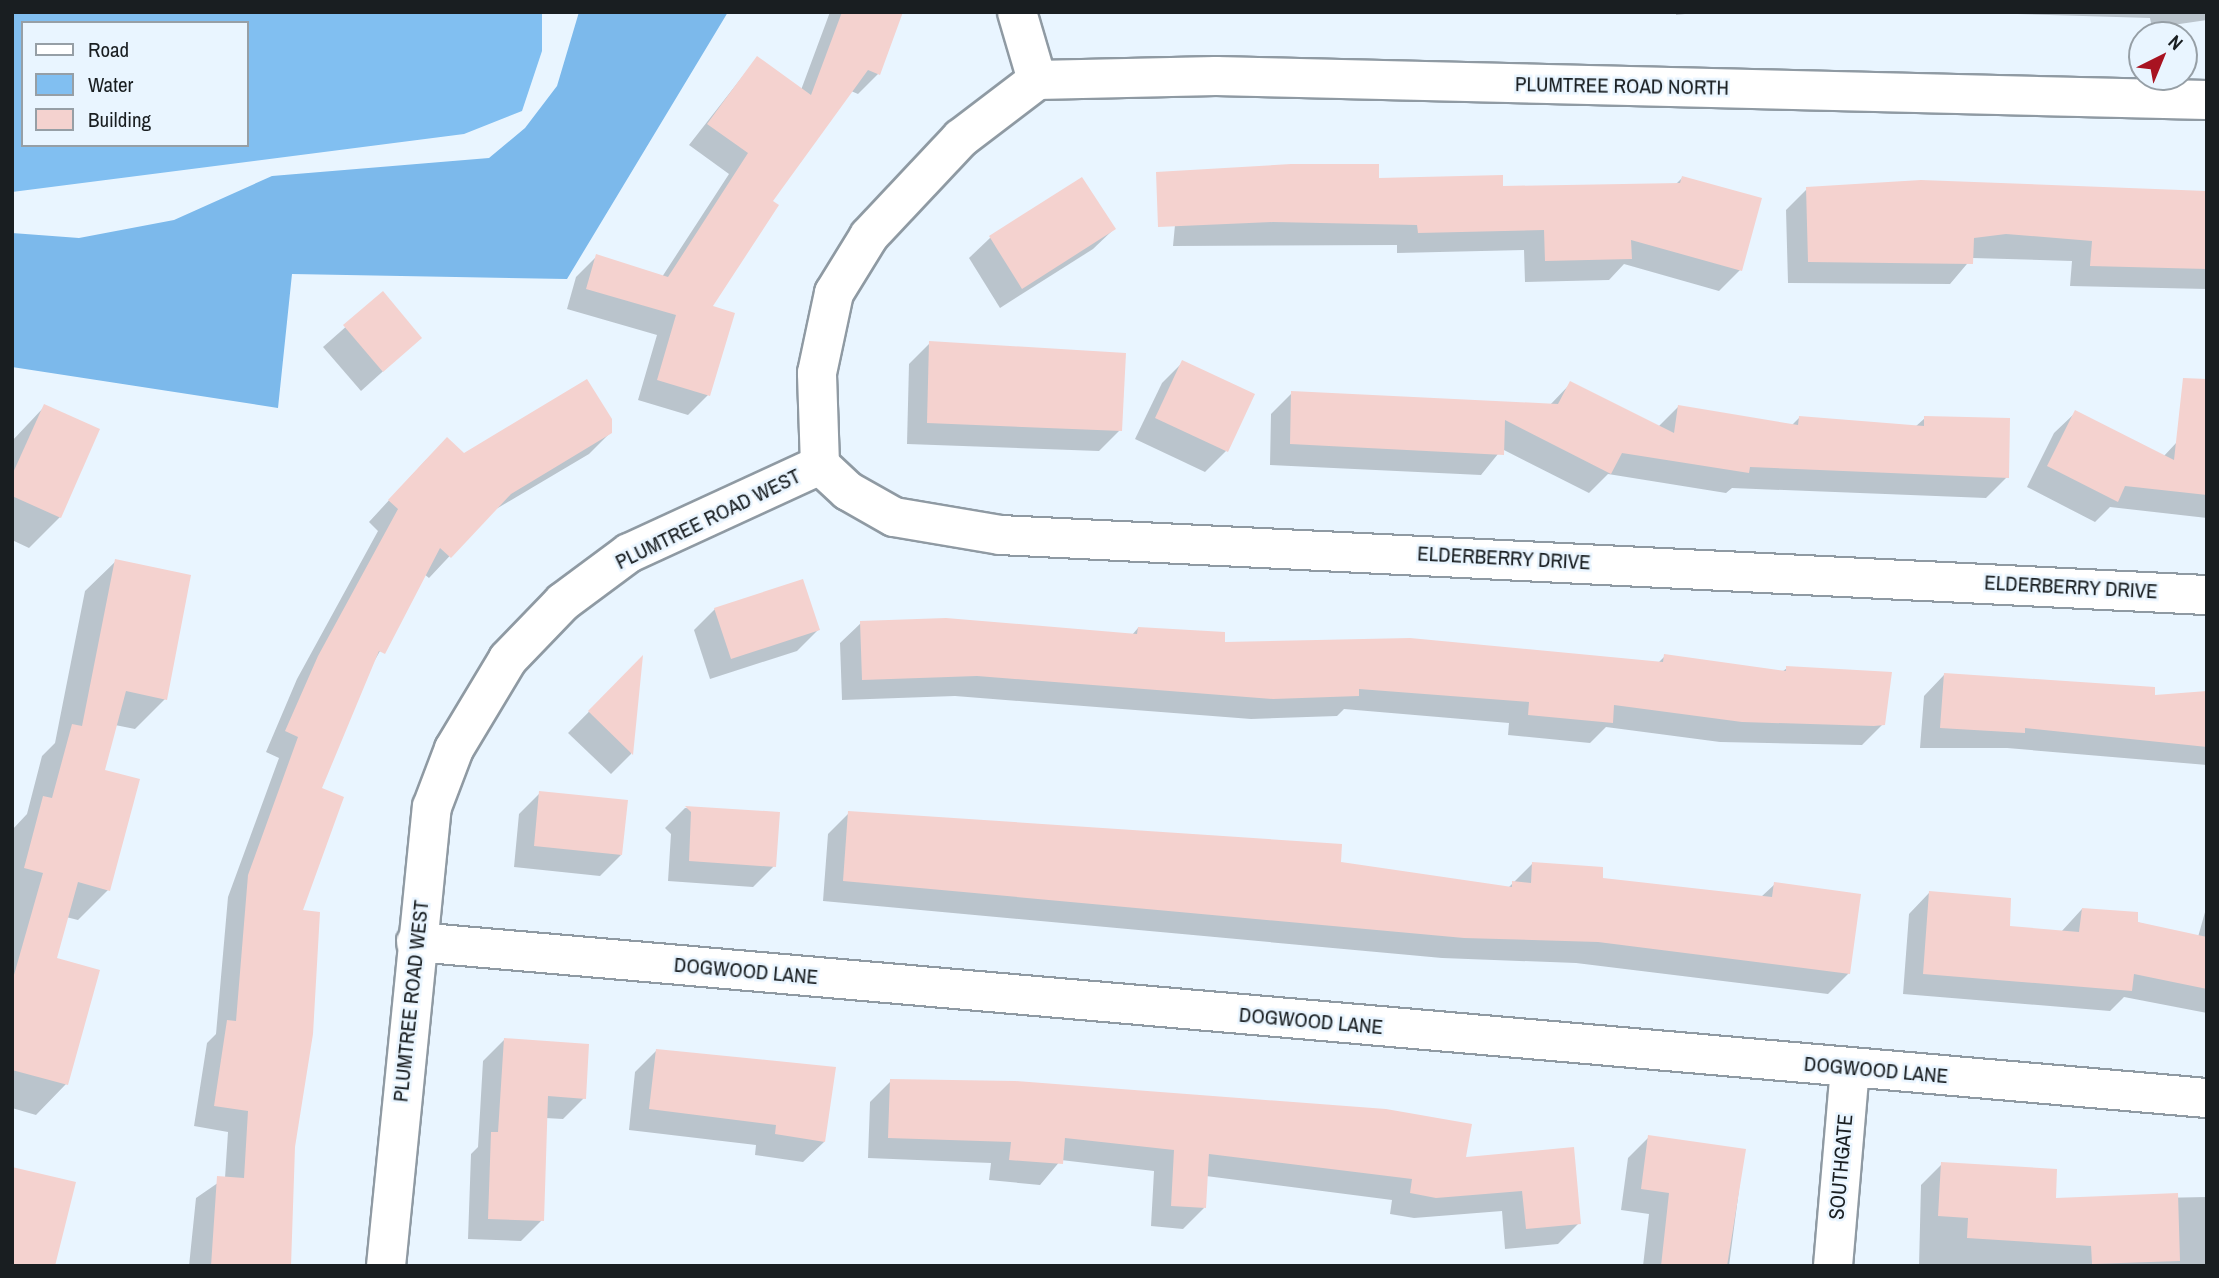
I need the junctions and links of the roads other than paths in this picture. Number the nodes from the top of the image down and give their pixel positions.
1 (1017, 12) edge
2 (1037, 80) junction
3 (2207, 100) edge
4 (820, 465) junction
5 (2207, 594) edge
6 (415, 942) junction
7 (1850, 1068) junction
8 (2207, 1098) edge
9 (386, 1266) edge
10 (1833, 1266) edge

1 - 2 street
2 - 3 street, PLUMTREE ROAD NORTH
2 - 4 street, PLUMTREE ROAD WEST
4 - 5 street, ELDERBERRY DRIVE
4 - 6 street, PLUMTREE ROAD WEST
6 - 7 street, DOGWOOD LANE
6 - 9 street, PLUMTREE ROAD WEST
7 - 8 street, DOGWOOD LANE
7 - 10 street, SOUTHGATE

